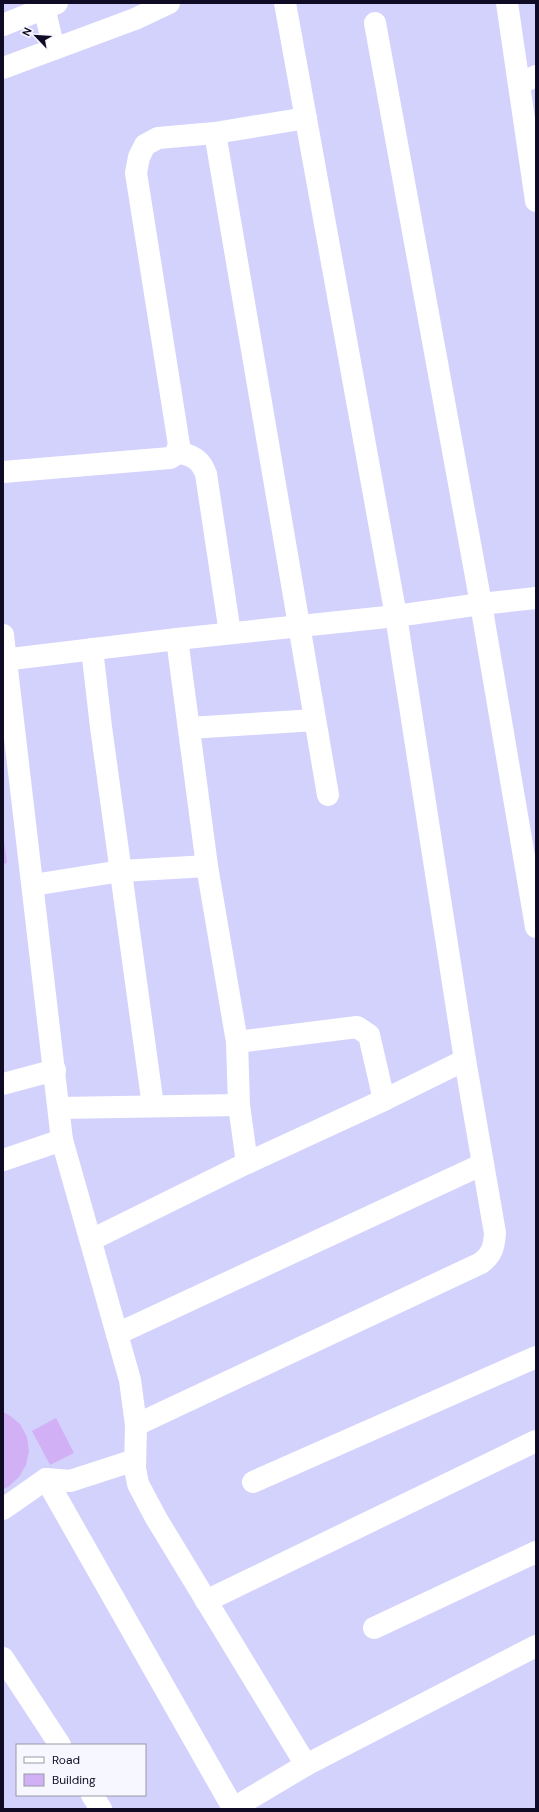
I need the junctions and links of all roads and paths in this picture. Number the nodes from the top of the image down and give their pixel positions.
1 (169, 3) edge
2 (285, 3) edge
3 (507, 3) edge
4 (48, 5) edge
5 (375, 23) dead end
6 (3, 25) edge
7 (54, 49) junction
8 (3, 68) edge
9 (528, 80) edge
10 (306, 118) junction
11 (215, 133) junction
12 (536, 202) edge
13 (177, 451) junction
14 (3, 472) edge
15 (536, 598) edge
16 (481, 604) junction
17 (396, 616) junction
18 (299, 626) junction
19 (230, 633) junction
20 (3, 635) edge
21 (177, 639) junction
22 (92, 649) junction
23 (5, 659) edge
24 (315, 720) junction
25 (189, 728) junction
26 (328, 796) dead end
27 (207, 866) junction
28 (121, 871) junction
29 (33, 885) junction
30 (536, 927) edge
31 (237, 1042) junction
32 (465, 1060) junction
33 (55, 1070) junction
34 (3, 1084) edge
35 (384, 1100) junction
36 (240, 1105) junction
37 (153, 1106) junction
38 (60, 1108) junction
39 (62, 1140) junction
40 (3, 1160) edge
41 (247, 1163) junction
42 (483, 1164) junction
43 (91, 1240) junction
44 (117, 1334) junction
45 (536, 1357) edge
46 (136, 1425) junction
47 (536, 1442) edge
48 (135, 1460) junction
49 (46, 1479) junction
50 (253, 1482) dead end
51 (3, 1509) edge
52 (536, 1552) edge
53 (206, 1601) junction
54 (374, 1628) dead end
55 (536, 1646) edge
56 (3, 1658) edge
57 (59, 1744) edge
58 (306, 1765) junction
59 (93, 1796) edge
60 (101, 1809) edge
61 (233, 1809) edge

1 - 7 street
2 - 10 street
3 - 9 street
4 - 6 street
4 - 7 street
5 - 16 street
7 - 8 street
9 - 12 street
10 - 11 street
10 - 17 street
11 - 13 street
11 - 18 street
13 - 14 street
13 - 19 street
15 - 16 street
16 - 17 street
16 - 30 street
17 - 18 street
17 - 32 street
18 - 19 street
18 - 24 street
19 - 21 street
20 - 23 street
21 - 22 street
21 - 25 street
22 - 23 street
22 - 28 street
23 - 29 street
24 - 25 street
24 - 26 street
25 - 27 street
27 - 28 street
27 - 31 street
28 - 29 street
28 - 37 street
29 - 33 street
31 - 35 street
31 - 36 street
32 - 35 street
32 - 42 street
33 - 34 street
33 - 38 street
35 - 41 street
36 - 37 street
36 - 41 street
37 - 38 street
38 - 39 street
39 - 40 street
39 - 43 street
41 - 43 street
42 - 44 street
42 - 46 street
43 - 44 street
44 - 46 street
45 - 50 street
46 - 48 street
47 - 53 street
48 - 49 street
48 - 53 street
49 - 51 street
49 - 61 street
52 - 54 street
53 - 58 street
55 - 58 street
56 - 57 street
58 - 61 street
59 - 60 street

